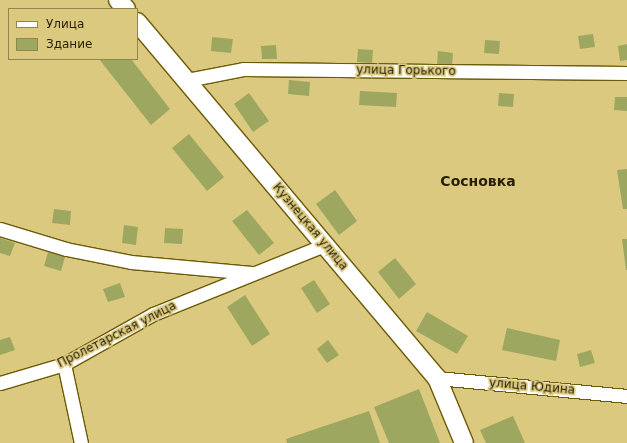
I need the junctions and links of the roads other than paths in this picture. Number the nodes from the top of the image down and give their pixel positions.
1 (118, 0) edge
2 (125, 8) edge
3 (138, 23) edge
4 (627, 73) edge
5 (187, 80) junction
6 (0, 229) edge
7 (325, 245) junction
8 (254, 274) junction
9 (64, 364) junction
10 (437, 378) junction
11 (0, 383) edge
12 (627, 396) edge
13 (81, 443) edge
14 (464, 443) edge

1 - 2 main road
3 - 5 main road, Кузнецкая улица
4 - 5 street, улица Горького
5 - 7 main road, Кузнецкая улица
6 - 8 street, Пролетарская улица
7 - 8 street, Пролетарская улица
7 - 10 main road, Кузнецкая улица
8 - 9 street, Пролетарская улица
9 - 11 street, Пролетарская улица
9 - 13 street
10 - 12 street, улица Юдина
10 - 14 main road, Кузнецкая улица

